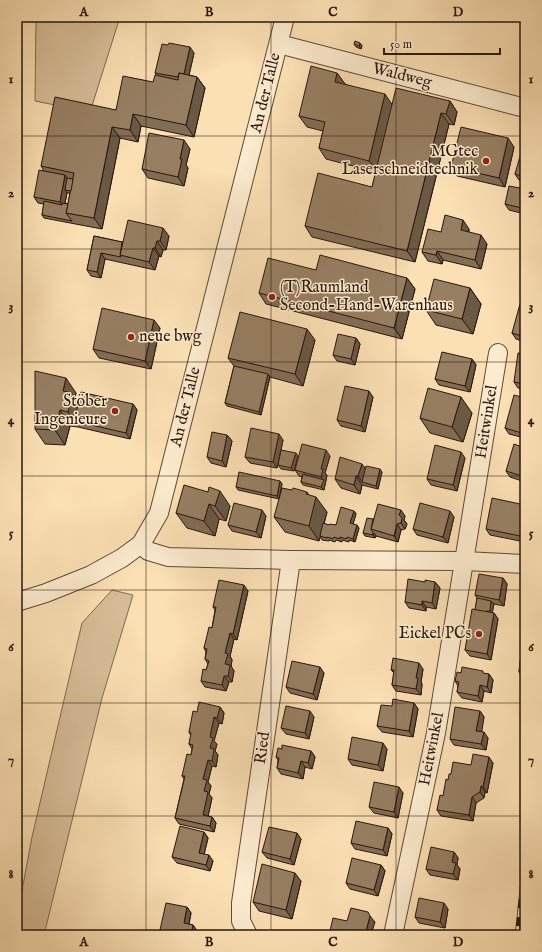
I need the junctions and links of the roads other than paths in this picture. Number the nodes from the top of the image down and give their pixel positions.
1 (286, 17) edge
2 (279, 44) junction
3 (525, 108) edge
4 (498, 353) dead end
5 (141, 544) junction
6 (291, 560) junction
7 (464, 561) junction
8 (525, 564) edge
9 (17, 602) edge
10 (248, 935) edge
11 (393, 935) edge

1 - 2 street, An der Talle
2 - 3 street, Waldweg
2 - 5 street, An der Talle
4 - 7 street, Heitwinkel
5 - 6 street
5 - 9 street, An der Talle
6 - 7 street
6 - 10 street, Ried
7 - 8 street
7 - 11 street, Heitwinkel

